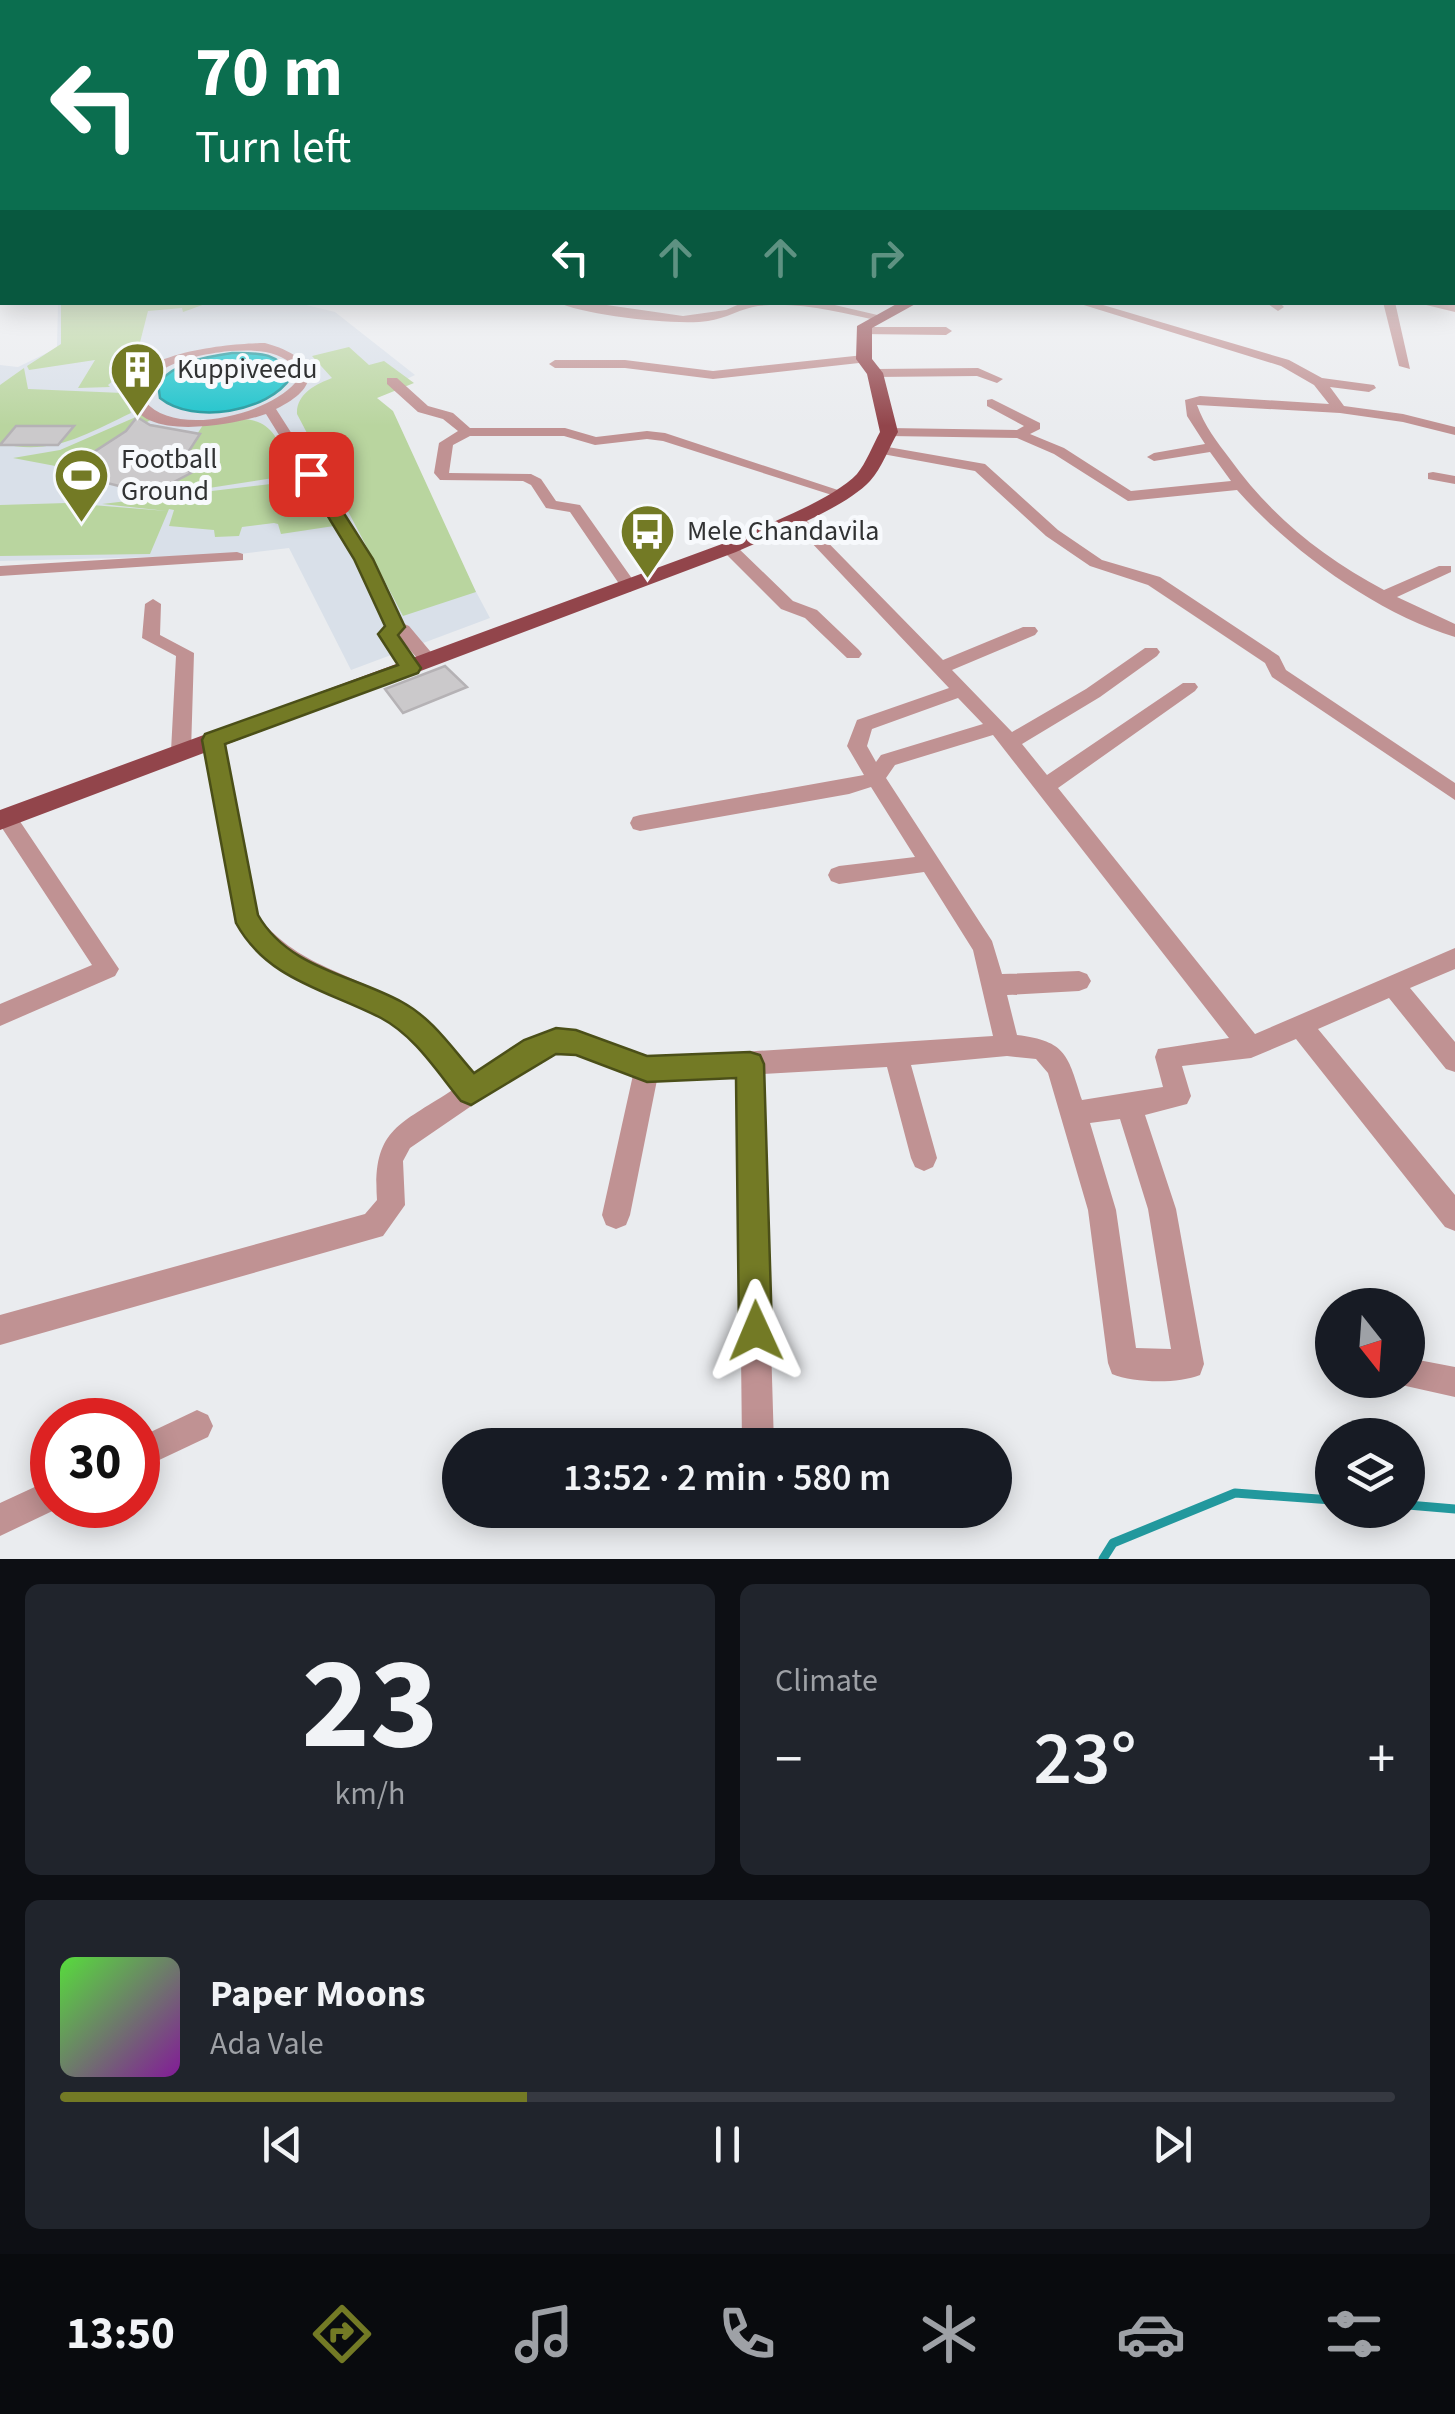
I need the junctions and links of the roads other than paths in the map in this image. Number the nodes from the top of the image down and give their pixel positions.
1 (584, 305) edge
2 (745, 305) edge
3 (814, 305) edge
4 (907, 305) edge
5 (1084, 305) edge
6 (1390, 305) edge
7 (872, 324) junction
8 (946, 331) dead end
9 (555, 364) dead end
10 (869, 366) junction
11 (1405, 366) dead end
12 (997, 380) dead end
13 (392, 381) dead end
14 (1318, 382) junction
15 (1369, 388) dead end
16 (992, 403) dead end
17 (269, 408) junction
18 (1340, 409) junction
19 (1455, 431) edge
20 (467, 432) junction
21 (1020, 434) junction
22 (886, 441) junction
23 (1214, 447) junction
24 (1154, 457) dead end
25 (1433, 476) dead end
26 (1455, 480) edge
27 (1240, 485) junction
28 (840, 493) junction
29 (796, 518) junction
30 (729, 548) junction
31 (237, 557) dead end
32 (1445, 569) dead end
33 (0, 572) edge
34 (630, 587) junction
35 (1382, 597) junction
36 (153, 604) dead end
37 (1409, 610) junction
38 (1455, 621) edge
39 (1029, 630) dead end
40 (1455, 631) edge
41 (1150, 652) dead end
42 (852, 654) dead end
43 (420, 665) junction
44 (940, 668) junction
45 (1189, 686) dead end
46 (961, 690) junction
47 (1003, 735) junction
48 (213, 740) junction
49 (181, 751) junction
50 (876, 778) junction
51 (1045, 787) junction
52 (1455, 794) edge
53 (3, 818) edge
54 (640, 824) dead end
55 (931, 864) junction
56 (838, 876) dead end
57 (1455, 958) edge
58 (1080, 981) dead end
59 (994, 984) junction
60 (1393, 985) junction
61 (0, 1015) edge
62 (1300, 1025) junction
63 (1007, 1045) junction
64 (1251, 1046) junction
65 (896, 1055) junction
66 (1455, 1060) edge
67 (750, 1064) junction
68 (647, 1069) junction
69 (471, 1091) junction
70 (1129, 1106) junction
71 (1074, 1114) junction
72 (924, 1158) dead end
73 (616, 1215) dead end
74 (1455, 1217) edge
75 (0, 1330) edge
76 (1425, 1376) edge
77 (1455, 1382) edge
78 (196, 1426) dead end
79 (758, 1428) edge
80 (160, 1443) edge
81 (30, 1506) edge
82 (0, 1520) edge

1 - 2 street
3 - 7 street
4 - 7 main road
5 - 14 street
6 - 11 street
7 - 8 street
7 - 10 main road
9 - 10 street
10 - 12 street
10 - 22 main road
13 - 20 street
14 - 15 street
14 - 18 street
16 - 21 street
17 - 17 street
17 - 43 street
18 - 19 street
18 - 23 street
20 - 28 street
20 - 34 street
21 - 22 street
21 - 27 street
22 - 28 main road
22 - 52 street
23 - 24 street
23 - 27 street
25 - 26 street
27 - 35 street
28 - 29 main road
29 - 30 main road
29 - 44 street
30 - 34 main road
30 - 42 street
31 - 33 street
32 - 35 street
34 - 43 main road
35 - 37 street
36 - 49 street
37 - 38 street
37 - 40 street
39 - 44 street
41 - 47 street
43 - 48 main road
44 - 46 street
45 - 51 street
46 - 47 street
46 - 50 street
47 - 50 street
47 - 51 street
48 - 49 main road
48 - 69 street
49 - 53 main road
50 - 54 street
50 - 55 street
51 - 64 street
53 - 61 street
55 - 56 street
55 - 59 street
57 - 60 street
58 - 59 street
59 - 63 street
60 - 62 street
60 - 66 street
62 - 64 street
62 - 74 street
63 - 65 street
63 - 71 street
64 - 70 street
65 - 67 street
65 - 72 street
67 - 68 street
67 - 79 street
68 - 69 street
68 - 73 street
69 - 75 street
70 - 71 street
70 - 71 street
76 - 77 street
78 - 80 street
81 - 82 street

